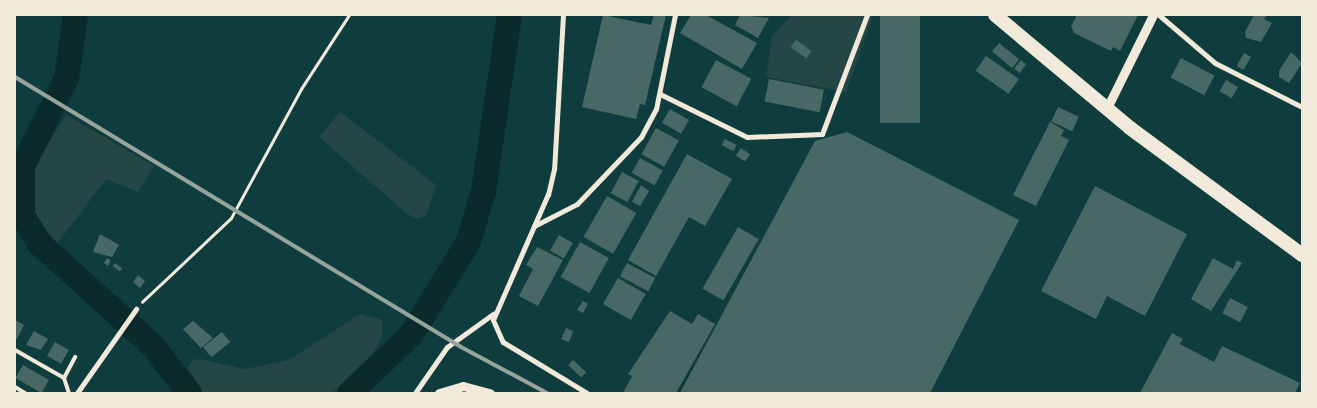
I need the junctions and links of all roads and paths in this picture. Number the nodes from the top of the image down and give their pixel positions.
1 (350, 15) edge
2 (563, 15) edge
3 (675, 15) edge
4 (867, 15) edge
5 (995, 15) edge
6 (1153, 15) edge
7 (1159, 15) edge
8 (660, 94) junction
9 (1302, 107) edge
10 (1107, 108) junction
11 (534, 226) junction
12 (1302, 254) edge
13 (136, 309) joint
14 (493, 314) junction
15 (15, 350) edge
16 (75, 357) dead end
17 (64, 378) junction
18 (15, 387) edge
19 (26, 393) edge
20 (69, 393) edge
21 (77, 393) edge
22 (415, 393) edge
23 (439, 393) edge
24 (490, 393) edge
25 (587, 393) edge

1 - 13 path
2 - 11 street
3 - 8 street
4 - 8 street
5 - 10 highway
6 - 10 street
7 - 9 street
8 - 11 street
10 - 12 highway
11 - 14 street
13 - 21 street
14 - 22 street
14 - 25 street
15 - 17 lane
16 - 17 lane
17 - 20 lane
18 - 19 lane
23 - 24 street

